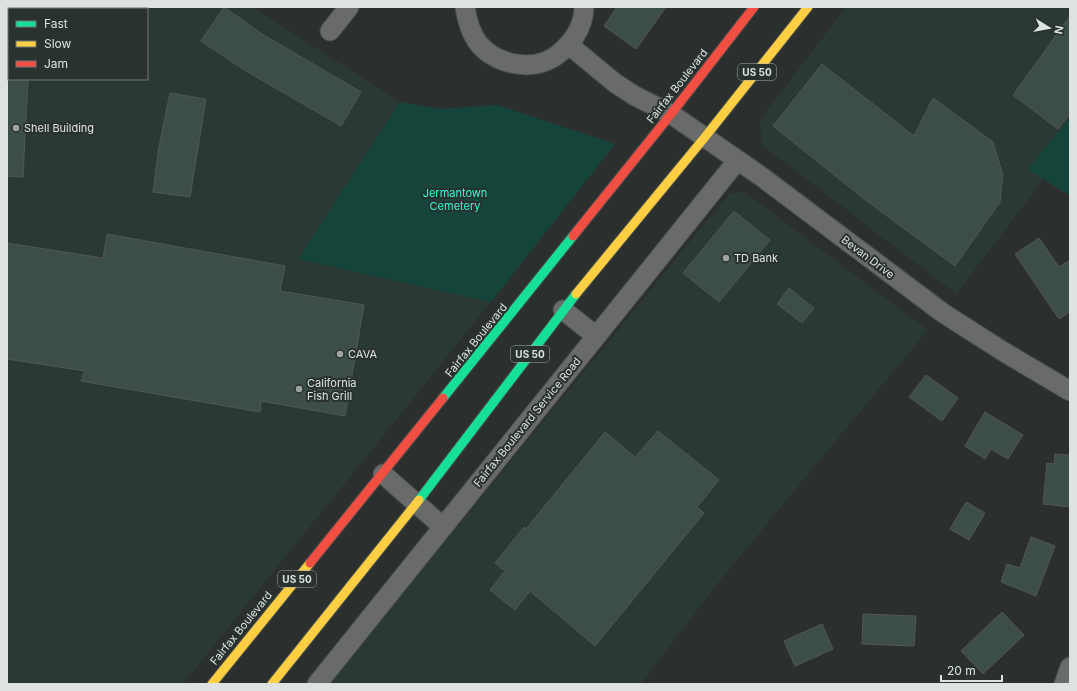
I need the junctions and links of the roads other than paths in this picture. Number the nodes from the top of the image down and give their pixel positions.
1 (349, 7) edge
2 (465, 7) edge
3 (584, 7) edge
4 (754, 7) edge
5 (808, 7) edge
6 (330, 32) dead end
7 (569, 45) junction
8 (671, 114) junction
9 (705, 137) junction
10 (738, 161) junction
11 (563, 310) junction
12 (596, 336) junction
13 (1070, 391) edge
14 (383, 474) junction
15 (416, 504) junction
16 (443, 527) junction
17 (1070, 667) edge
18 (212, 684) edge
19 (272, 684) edge
20 (317, 684) edge
21 (1064, 684) edge

1 - 6 street
2 - 7 street
3 - 7 street
4 - 8 main road, Fairfax Boulevard / US 50
5 - 9 main road, US 50
7 - 8 street, Bevan Drive
8 - 9 street, Bevan Drive
8 - 14 main road, Fairfax Boulevard / US 50
9 - 10 street, Bevan Drive
9 - 11 main road, US 50
10 - 12 street, Fairfax Boulevard Service Road
10 - 13 street, Bevan Drive
11 - 12 street
11 - 15 main road, US 50
12 - 16 street, Fairfax Boulevard Service Road
14 - 15 street
14 - 18 main road, Fairfax Boulevard / US 50
15 - 16 street
15 - 19 main road, US 50
16 - 20 street, Fairfax Boulevard Service Road
17 - 21 street

